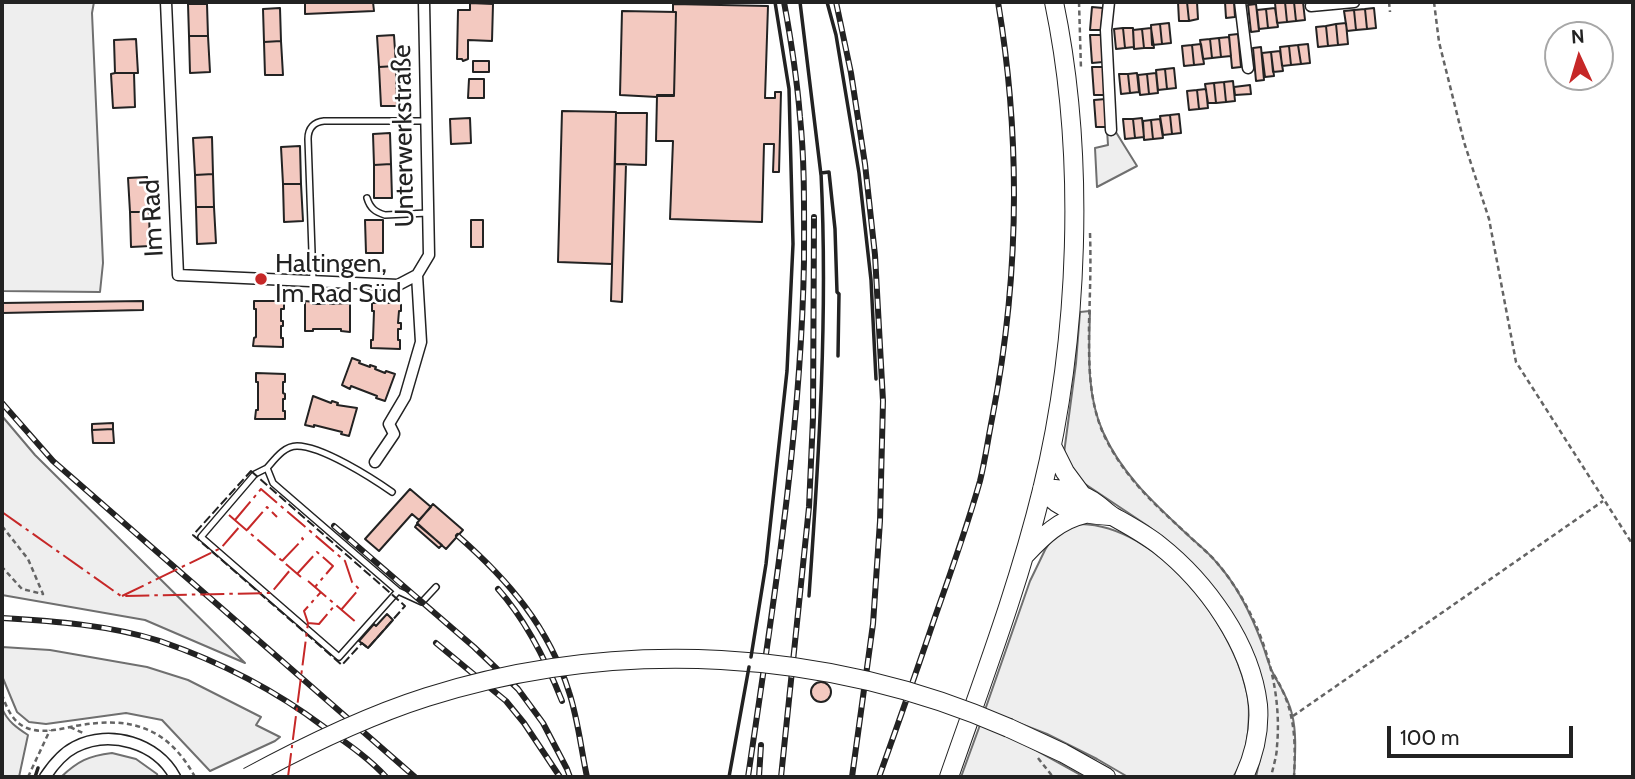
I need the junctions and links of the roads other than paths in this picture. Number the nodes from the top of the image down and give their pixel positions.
1 (166, 2) edge
2 (424, 2) edge
3 (1054, 2) edge
4 (1109, 2) edge
5 (1240, 2) edge
6 (1354, 2) edge
7 (1311, 6) dead end
8 (1248, 68) dead end
9 (426, 121) junction
10 (1111, 130) dead end
11 (367, 198) dead end
12 (428, 213) junction
13 (417, 275) junction
14 (313, 281) junction
15 (1052, 446) junction
16 (375, 462) joint
17 (267, 468) junction
18 (363, 472) junction
19 (1042, 489) junction
20 (392, 492) dead end
21 (1082, 495) junction
22 (1085, 514) junction
23 (1111, 516) junction
24 (1025, 555) junction
25 (436, 587) dead end
26 (398, 591) junction
27 (45, 777) edge
28 (175, 777) edge
29 (248, 777) edge
30 (949, 777) edge
31 (1106, 777) edge
32 (1244, 777) edge

1 - 14 street, Im Rad
2 - 9 street, Unterwerkstraße
3 - 15 main road
4 - 10 street
5 - 8 street
6 - 7 street
9 - 12 street, Unterwerkstraße
9 - 14 lane
11 - 12 lane
12 - 13 street, Unterwerkstraße
13 - 14 street, Im Rad
13 - 16 street, Unterwerkstraße
15 - 19 main road
15 - 21 main road
16 - 18 lane
17 - 18 lane
17 - 26 lane
17 - 26 lane
18 - 20 lane
19 - 21 main road
19 - 22 main road
19 - 24 main road
21 - 23 main road
22 - 23 main road
22 - 24 main road
23 - 32 main road
24 - 30 main road
25 - 26 lane
27 - 28 street
29 - 31 main road, bridge

